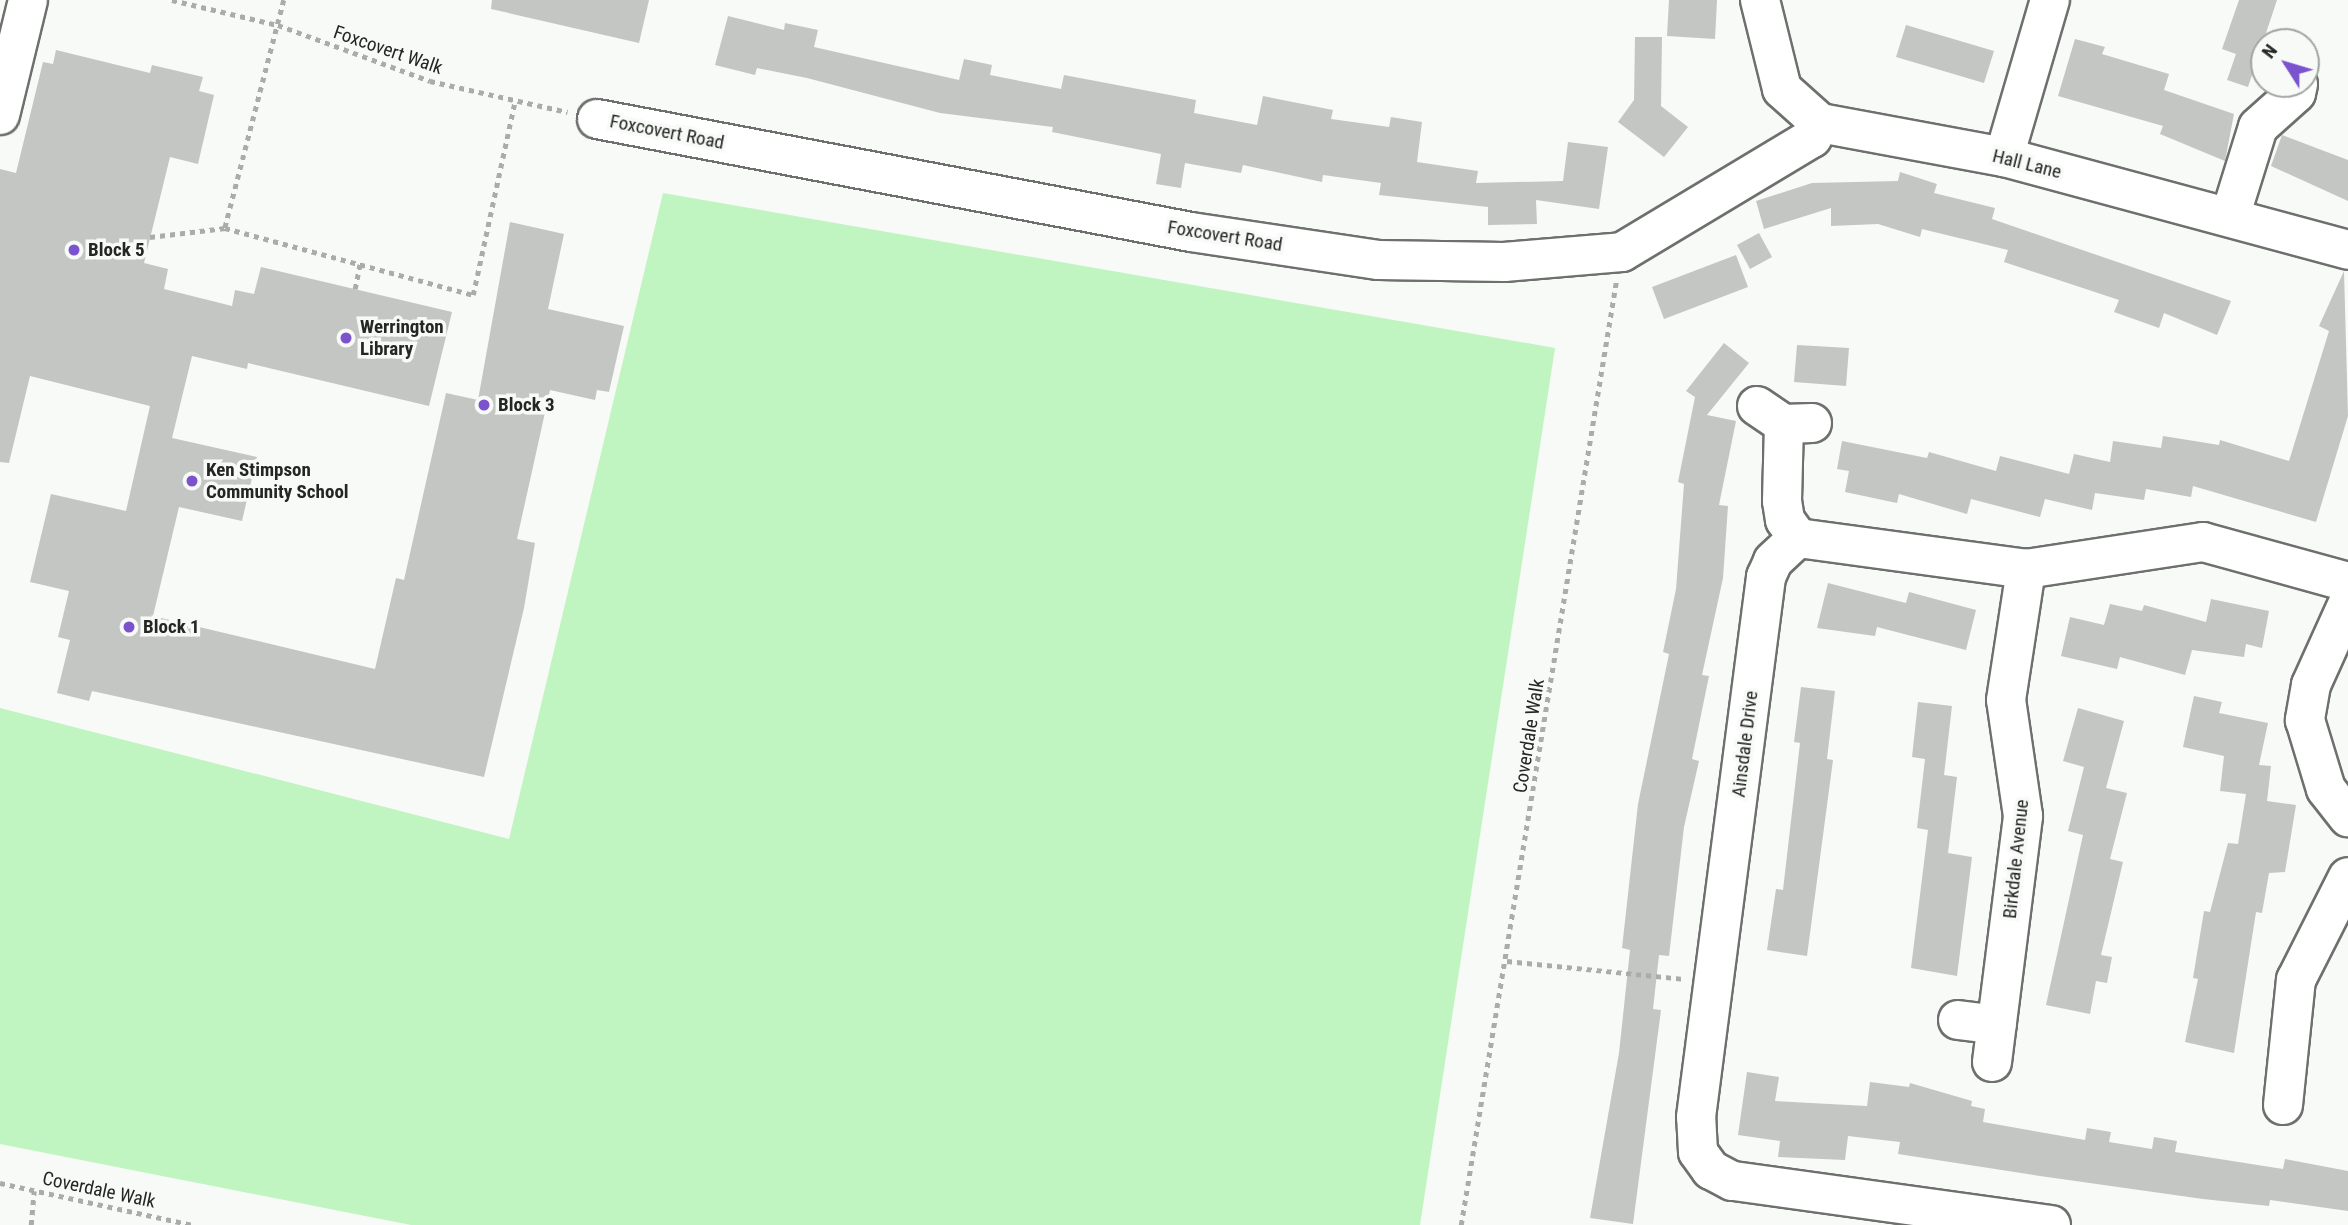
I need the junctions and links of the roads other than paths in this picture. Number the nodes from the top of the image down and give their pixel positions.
1 (28, 0) edge
2 (1760, 0) edge
3 (2050, 0) edge
4 (10, 36) edge
5 (2290, 98) edge
6 (0, 115) edge
7 (597, 119) road end
8 (1820, 123) junction
9 (2004, 157) junction
10 (2230, 217) junction
11 (2348, 250) edge
12 (1785, 418) dead end
13 (1798, 538) junction
14 (2026, 569) junction
15 (2348, 582) edge
16 (2348, 603) edge
17 (2348, 817) edge
18 (2348, 877) edge
19 (1958, 1020) dead end
20 (1997, 1025) junction
21 (1992, 1062) dead end
22 (2283, 1105) dead end
23 (2051, 1225) edge

1 - 4 street
2 - 8 street
3 - 9 street
4 - 6 street
5 - 10 street
7 - 8 street, Foxcovert Road
8 - 9 street, Hall Lane
9 - 10 street, Hall Lane
10 - 11 street, Hall Lane
12 - 13 street
13 - 14 street
13 - 23 street, Ainsdale Drive
14 - 15 street
14 - 20 street, Birkdale Avenue
16 - 17 street
18 - 22 street
19 - 20 street
20 - 21 street, Birkdale Avenue

